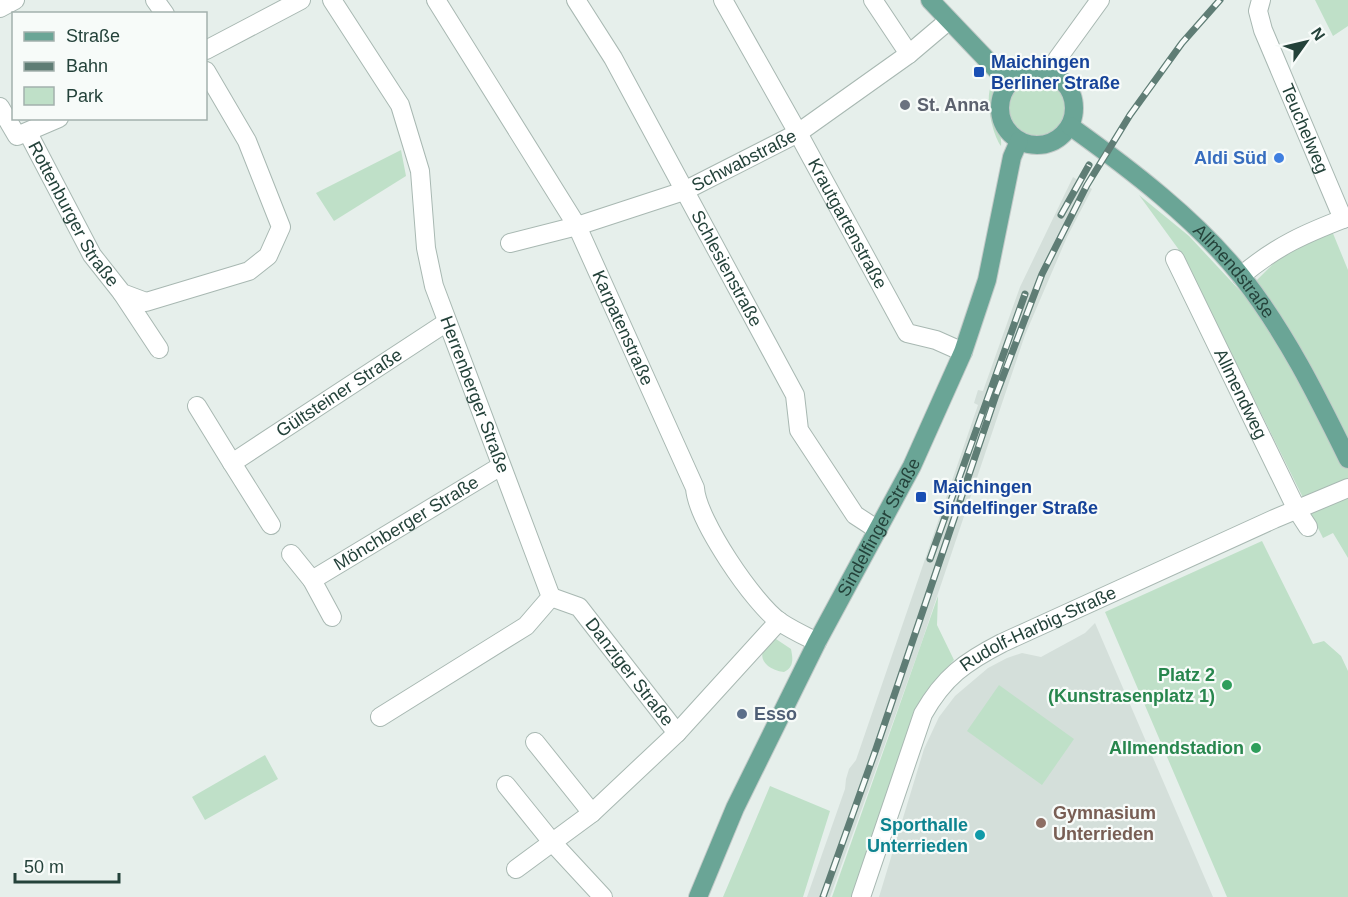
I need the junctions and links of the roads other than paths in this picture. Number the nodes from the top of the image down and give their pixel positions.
1 (15, 0) edge
2 (301, 0) edge
3 (332, 0) edge
4 (436, 0) edge
5 (576, 0) edge
6 (723, 0) edge
7 (873, 0) edge
8 (930, 0) edge
9 (1100, 0) edge
10 (1260, 2) edge
11 (0, 8) edge
12 (948, 21) junction
13 (207, 49) edge
14 (909, 54) junction
15 (207, 73) edge
16 (1050, 74) junction
17 (1009, 83) junction
18 (0, 107) edge
19 (54, 120) edge
20 (1070, 126) junction
21 (798, 133) junction
22 (22, 134) junction
23 (1019, 141) junction
24 (684, 191) junction
25 (1346, 218) edge
26 (577, 226) junction
27 (510, 243) dead end
28 (1174, 259) dead end
29 (1241, 276) junction
30 (122, 293) junction
31 (447, 322) junction
32 (159, 349) dead end
33 (963, 352) junction
34 (197, 406) dead end
35 (1348, 459) edge
36 (232, 463) junction
37 (501, 466) junction
38 (1348, 488) edge
39 (1297, 510) junction
40 (271, 525) dead end
41 (1308, 527) dead end
42 (878, 530) junction
43 (291, 554) dead end
44 (312, 580) junction
45 (551, 597) junction
46 (332, 617) dead end
47 (779, 621) junction
48 (816, 642) junction
49 (380, 717) dead end
50 (677, 733) junction
51 (535, 741) dead end
52 (506, 785) dead end
53 (592, 813) junction
54 (552, 842) junction
55 (516, 869) dead end
56 (603, 897) edge
57 (698, 897) edge
58 (861, 897) edge

1 - 11 street
2 - 13 street
3 - 31 street, Herrenberger Straße
4 - 26 street, Karpatenstraße
5 - 24 street, Schlesienstraße
6 - 21 street, Krautgartenstraße
7 - 14 street
8 - 12 main road
9 - 16 street
10 - 25 street, Teuchelweg
12 - 14 street, Schwabstraße
12 - 17 main road
14 - 21 street, Schwabstraße
15 - 30 street, Rottenburger Straße
16 - 17 main road
16 - 20 main road
17 - 23 main road
18 - 22 street, Rottenburger Straße
19 - 22 street
20 - 23 main road
20 - 29 main road, Allmendstraße
21 - 24 street, Schwabstraße
21 - 33 street, Krautgartenstraße
22 - 30 street, Rottenburger Straße
23 - 33 main road, Sindelfinger Straße
24 - 26 street, Schwabstraße
24 - 42 street, Schlesienstraße
25 - 29 street
26 - 27 street, Schwabstraße
26 - 47 street, Karpatenstraße
28 - 39 street, Allmendweg
29 - 35 main road, Allmendstraße
30 - 32 street, Rottenburger Straße
31 - 36 street, Gültsteiner Straße
31 - 37 street, Herrenberger Straße
33 - 42 main road, Sindelfinger Straße
34 - 36 street
36 - 40 street
37 - 44 street, Mönchberger Straße
37 - 45 street, Herrenberger Straße
38 - 39 street, Rudolf-Harbig-Straße
39 - 41 street, Allmendweg
39 - 58 street, Rudolf-Harbig-Straße
42 - 48 main road, Sindelfinger Straße
43 - 44 street
44 - 46 street
45 - 49 street
45 - 50 street, Danziger Straße
47 - 48 street, Karpatenstraße
47 - 50 street, Danziger Straße
48 - 57 main road, Sindelfinger Straße
50 - 53 street, Danziger Straße
51 - 53 street
52 - 54 street
53 - 54 street, Danziger Straße
54 - 55 street, Danziger Straße
54 - 56 street

